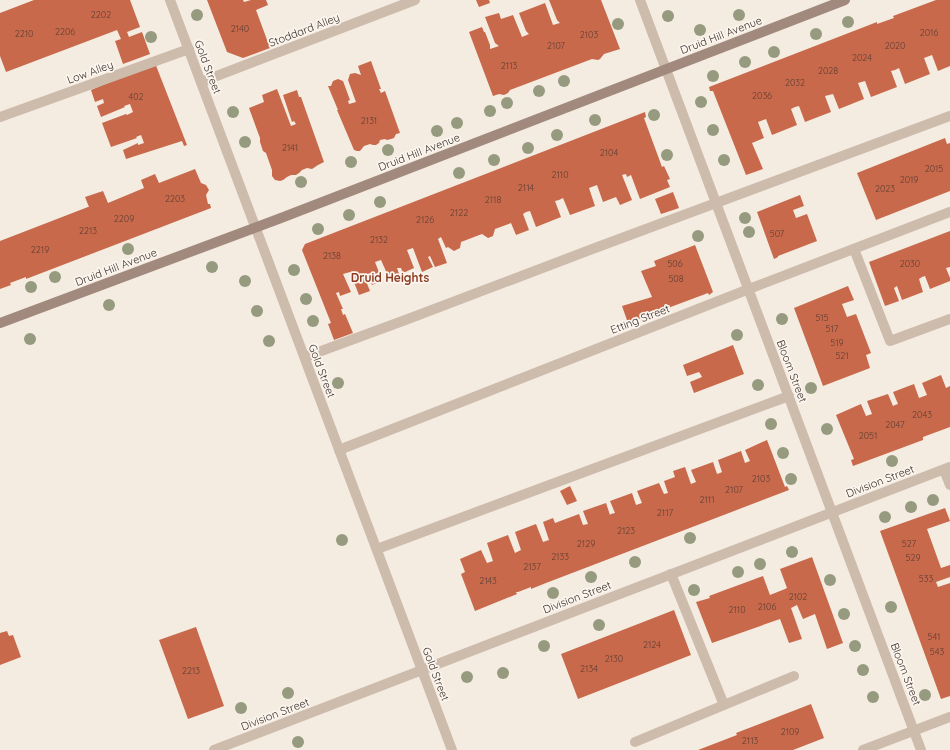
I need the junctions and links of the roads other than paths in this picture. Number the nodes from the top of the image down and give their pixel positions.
1 (170, 0) edge
2 (415, 0) edge
3 (640, 0) edge
4 (845, 0) edge
5 (189, 49) junction
6 (666, 70) junction
7 (201, 82) junction
8 (950, 116) edge
9 (0, 117) edge
10 (716, 203) junction
11 (950, 212) edge
12 (255, 227) junction
13 (854, 249) junction
14 (749, 289) junction
15 (950, 319) edge
16 (0, 323) edge
17 (304, 357) junction
18 (788, 396) junction
19 (339, 450) junction
20 (947, 468) edge
21 (950, 485) edge
22 (832, 512) junction
23 (377, 549) junction
24 (671, 574) junction
25 (422, 670) junction
26 (794, 676) dead end
27 (724, 705) junction
28 (950, 717) edge
29 (914, 731) junction
30 (635, 742) dead end
31 (214, 750) edge
32 (452, 750) edge
33 (863, 750) edge
34 (921, 750) edge

1 - 5 street, Gold Street
2 - 7 street, Stoddard Alley
3 - 6 street, Bloom Street
4 - 6 main road, Druid Hill Avenue
5 - 7 street, Gold Street
5 - 9 street, Low Alley
6 - 10 street, Bloom Street
6 - 12 main road, Druid Hill Avenue
7 - 12 street, Gold Street
8 - 10 street
10 - 14 street, Bloom Street
10 - 17 street
11 - 13 street, Etting Street
12 - 16 main road, Druid Hill Avenue
12 - 17 street, Gold Street
13 - 14 street, Etting Street
13 - 15 street
14 - 18 street, Bloom Street
14 - 19 street, Etting Street
17 - 19 street, Gold Street
18 - 22 street, Bloom Street
18 - 23 street
19 - 23 street, Gold Street
20 - 21 street
20 - 22 street, Division Street
22 - 24 street, Division Street
22 - 29 street, Bloom Street
23 - 25 street, Gold Street
24 - 25 street, Division Street
24 - 27 street
25 - 31 street, Division Street
25 - 32 street, Gold Street
26 - 27 street
27 - 30 street
28 - 29 street
29 - 33 street
29 - 34 street, Bloom Street

